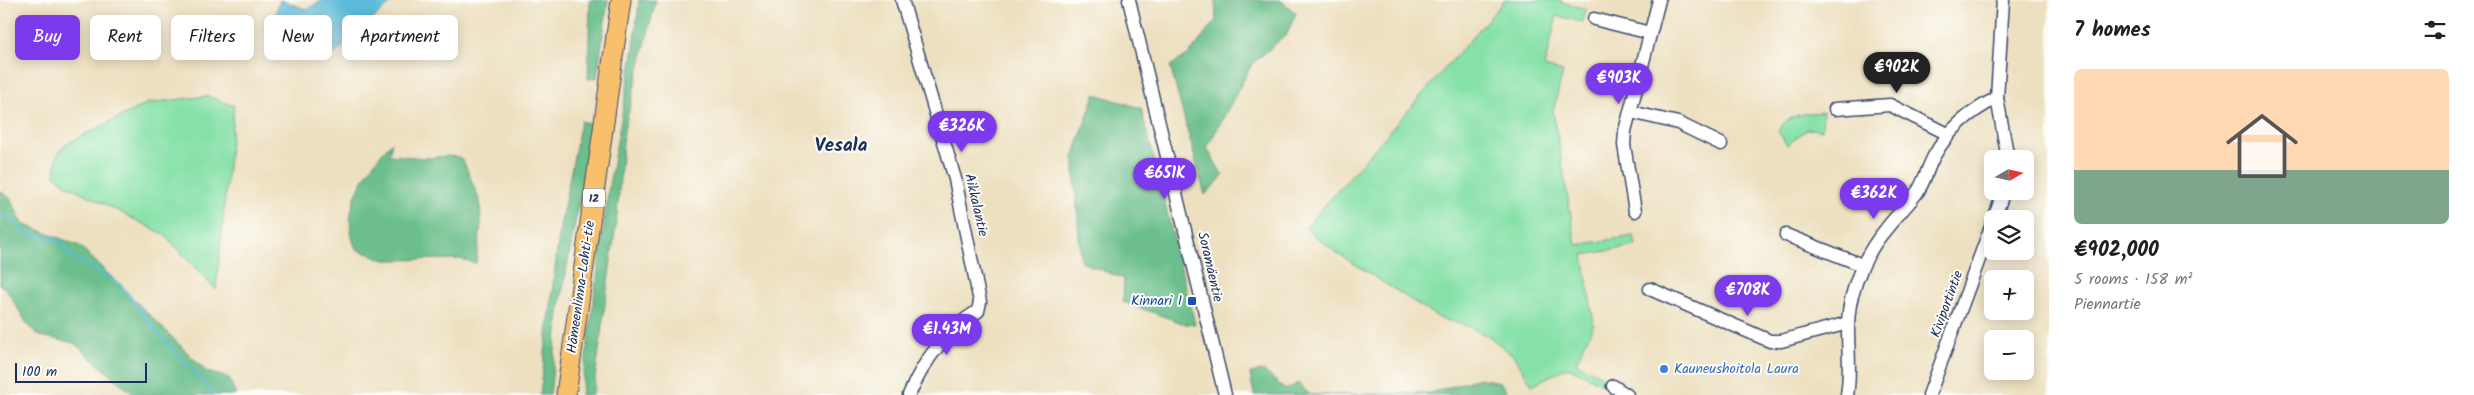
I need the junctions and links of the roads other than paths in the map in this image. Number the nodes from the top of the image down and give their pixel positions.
1 (621, 0) edge
2 (902, 0) edge
3 (1129, 0) edge
4 (1658, 0) edge
5 (2003, 0) edge
6 (1594, 19) dead end
7 (1650, 33) junction
8 (1997, 98) junction
9 (1835, 109) dead end
10 (1631, 112) junction
11 (1948, 134) junction
12 (1721, 144) dead end
13 (2006, 150) edge
14 (1635, 211) dead end
15 (1786, 235) dead end
16 (1984, 246) edge
17 (1862, 265) junction
18 (1650, 289) dead end
19 (1848, 322) junction
20 (1613, 386) dead end
21 (566, 395) edge
22 (909, 395) edge
23 (1225, 395) edge
24 (1627, 395) edge
25 (1847, 395) edge
26 (1929, 395) edge

1 - 21 highway, Hämeenlinna-Lahti-tie / 12
2 - 22 street, Aikkalantie
3 - 23 street, Soramäentie
4 - 7 street
5 - 8 street
6 - 7 street
7 - 10 street
8 - 11 street
8 - 13 street
9 - 11 street
10 - 12 street
10 - 14 street
11 - 17 street
15 - 17 street
16 - 26 street, Kiviportintie
17 - 19 street
18 - 19 street
19 - 25 street
20 - 24 street

